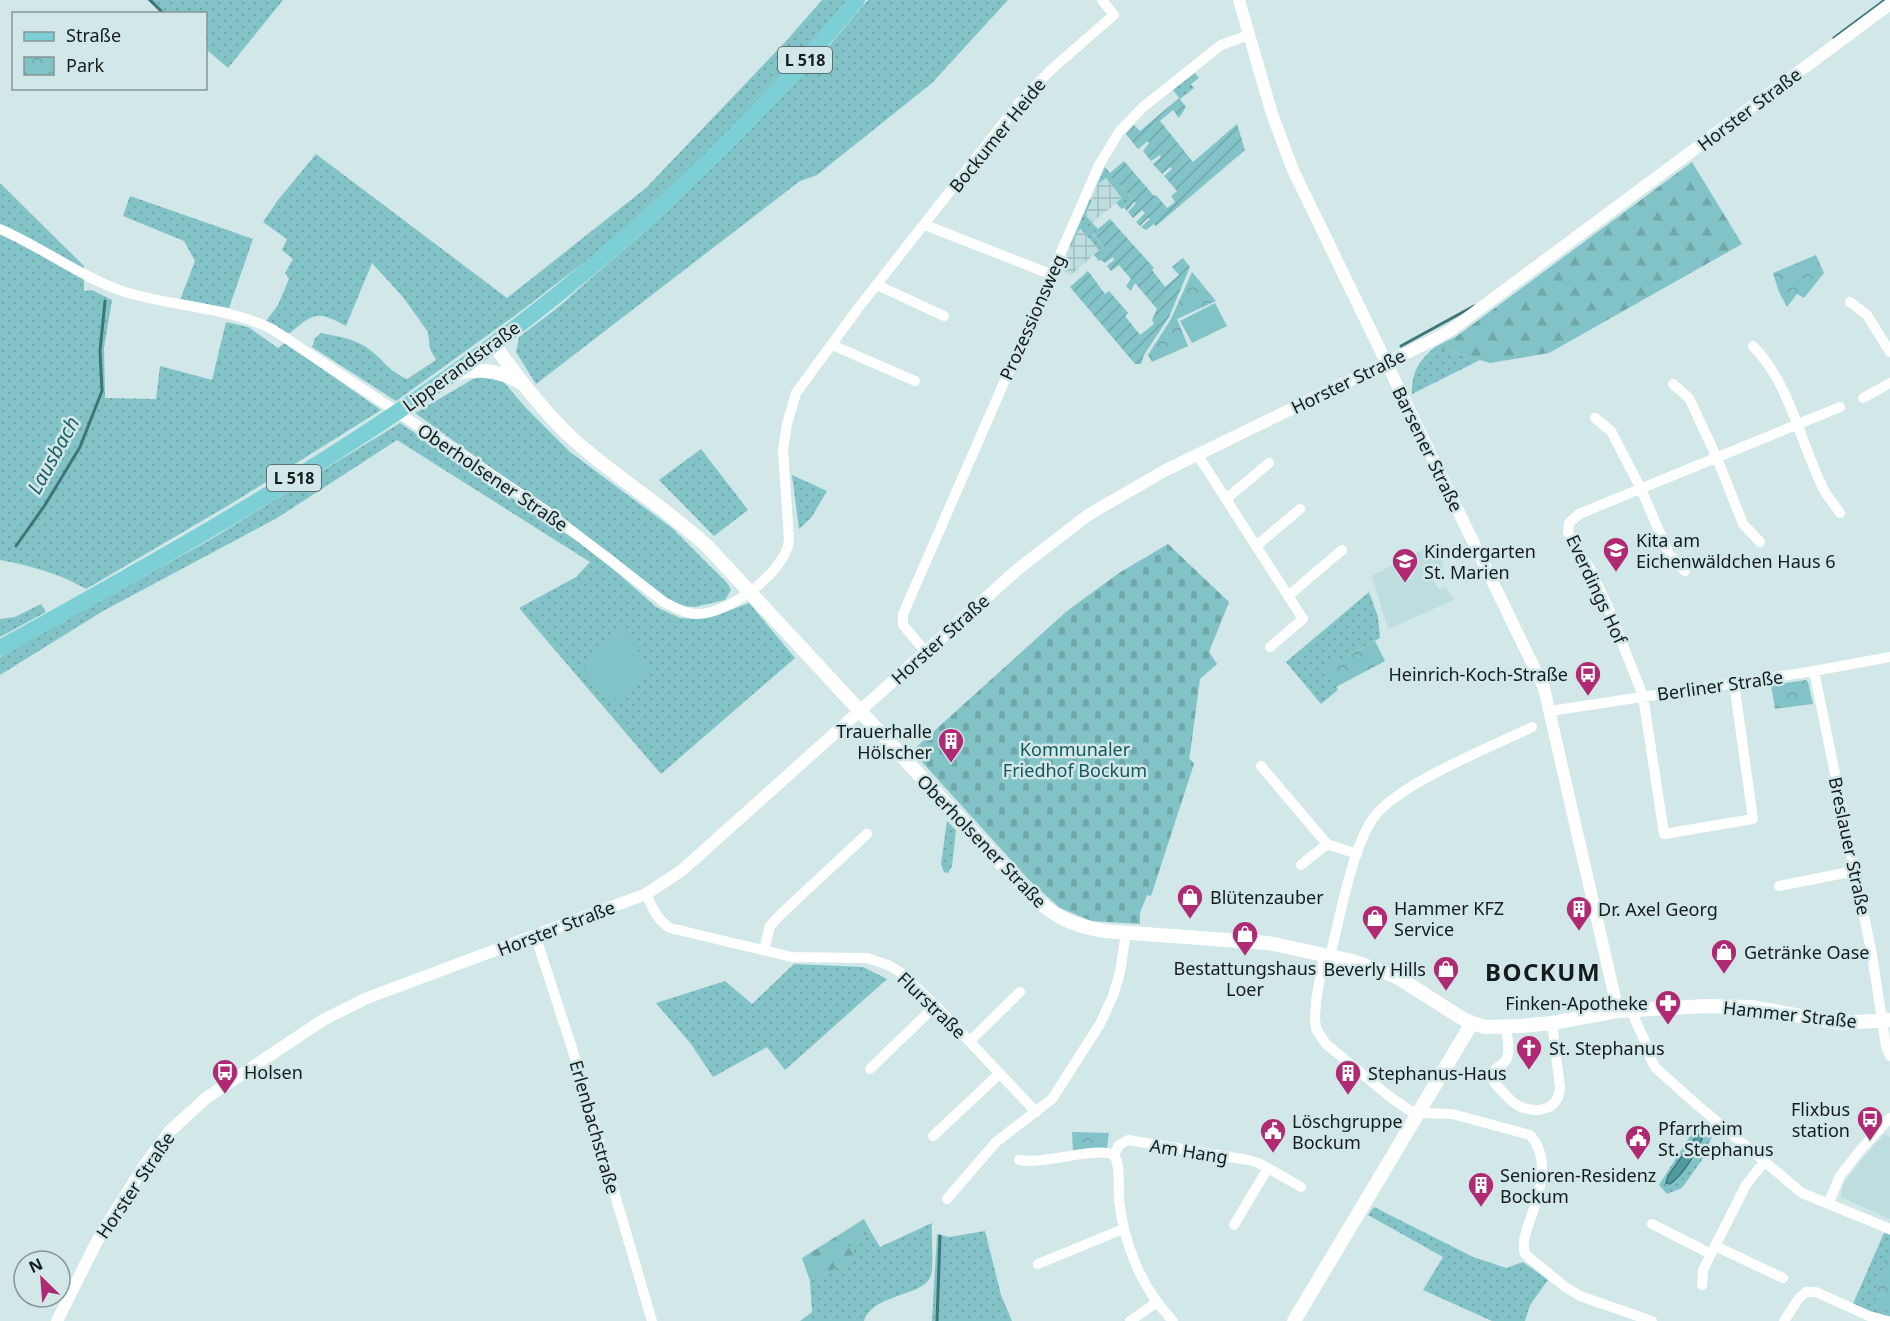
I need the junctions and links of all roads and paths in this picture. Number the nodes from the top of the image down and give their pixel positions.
1 (857, 0) edge
2 (1102, 0) edge
3 (1239, 0) edge
4 (1890, 4) edge
5 (1249, 34) junction
6 (925, 225) junction
7 (0, 229) edge
8 (1050, 274) junction
9 (877, 285) junction
10 (1850, 302) dead end
11 (944, 316) dead end
12 (493, 343) junction
13 (832, 345) junction
14 (1753, 346) dead end
15 (1890, 352) edge
16 (1386, 362) junction
17 (452, 374) junction
18 (915, 381) dead end
19 (522, 382) junction
20 (1890, 382) edge
21 (1673, 384) dead end
22 (1863, 398) dead end
23 (1840, 407) dead end
24 (1595, 418) dead end
25 (1798, 425) junction
26 (1197, 454) junction
27 (1717, 458) junction
28 (1269, 463) dead end
29 (1641, 489) junction
30 (1226, 499) junction
31 (1300, 509) dead end
32 (1840, 513) dead end
33 (1760, 542) dead end
34 (1256, 546) junction
35 (1342, 550) dead end
36 (1685, 571) dead end
37 (750, 590) junction
38 (1288, 596) junction
39 (1270, 647) dead end
40 (0, 648) edge
41 (926, 652) junction
42 (1890, 657) edge
43 (1814, 671) junction
44 (1734, 683) junction
45 (1643, 696) junction
46 (861, 711) junction
47 (1550, 711) junction
48 (1532, 727) dead end
49 (1261, 766) dead end
50 (867, 834) dead end
51 (1327, 844) junction
52 (1357, 854) junction
53 (1301, 865) dead end
54 (1855, 871) junction
55 (1779, 886) dead end
56 (646, 894) junction
57 (1126, 933) junction
58 (535, 935) junction
59 (765, 950) junction
60 (1327, 955) junction
61 (1020, 992) dead end
62 (935, 1006) junction
63 (1618, 1011) junction
64 (1633, 1011) junction
65 (1886, 1020) edge
66 (1472, 1023) junction
67 (1552, 1023) junction
68 (1506, 1027) junction
69 (970, 1041) junction
70 (1890, 1056) edge
71 (870, 1069) dead end
72 (999, 1074) junction
73 (1036, 1112) junction
74 (1419, 1113) junction
75 (1890, 1118) edge
76 (933, 1136) dead end
77 (1114, 1155) junction
78 (1019, 1160) dead end
79 (1764, 1162) junction
80 (1268, 1168) junction
81 (1301, 1187) dead end
82 (947, 1199) dead end
83 (1828, 1204) junction
84 (1652, 1224) dead end
85 (1234, 1226) dead end
86 (1123, 1229) junction
87 (1890, 1229) edge
88 (1713, 1250) junction
89 (1038, 1264) dead end
90 (1783, 1278) dead end
91 (1702, 1285) dead end
92 (1157, 1302) junction
93 (57, 1321) edge
94 (652, 1321) edge
95 (1130, 1321) edge
96 (1173, 1321) edge
97 (1294, 1321) edge
98 (1652, 1321) edge
99 (1784, 1321) edge
100 (1888, 1321) edge

1 - 12 main road, Lipperandstraße / L 518
2 - 6 street, Bockumer Heide
3 - 5 street, Barsener Straße
4 - 16 street, Horster Straße
5 - 8 street, Prozessionsweg
5 - 16 street, Barsener Straße
6 - 8 street
6 - 9 street, Bockumer Heide
7 - 37 street, Oberholsener Straße
8 - 41 street, Prozessionsweg
9 - 11 street
9 - 13 street, Bockumer Heide
10 - 15 street
12 - 17 main road, Lipperandstraße / L 518
12 - 19 main road, Oberholsener Straße
13 - 18 street
13 - 37 street, Bockumer Heide
14 - 25 street
16 - 26 street, Horster Straße
16 - 47 street, Barsener Straße
17 - 19 main road, L 518
17 - 40 main road, Lipperandstraße / L 518
19 - 37 main road, Oberholsener Straße
20 - 22 street
21 - 27 street
23 - 25 street, Everdings Hof
24 - 29 street
25 - 27 street, Everdings Hof
25 - 32 street
26 - 30 street
26 - 41 street, Horster Straße
27 - 29 street, Everdings Hof
27 - 33 street
28 - 30 street
29 - 36 street
29 - 45 street, Everdings Hof
30 - 34 street
31 - 34 street
34 - 38 street
35 - 38 street
37 - 46 main road, Oberholsener Straße
38 - 39 street
41 - 46 street, Horster Straße
42 - 43 street, Berliner Straße
43 - 44 street, Berliner Straße
43 - 54 street, Breslauer Straße
44 - 45 street, Berliner Straße
44 - 45 street
45 - 47 street, Berliner Straße
46 - 56 street, Horster Straße
46 - 57 main road, Oberholsener Straße
47 - 63 street, Barsener Straße
48 - 52 street
49 - 51 street
50 - 59 street
51 - 52 street
51 - 53 street
52 - 60 street
54 - 55 street
54 - 65 street, Breslauer Straße
56 - 58 street, Horster Straße
56 - 59 street, Flurstraße
57 - 60 main road, Oberholsener Straße
57 - 73 street
58 - 93 street, Horster Straße
58 - 94 street, Erlenbachstraße
59 - 62 street, Flurstraße
60 - 66 main road, Oberholsener Straße
60 - 74 street
61 - 69 street
62 - 69 street, Flurstraße
62 - 71 street
63 - 64 main road, Hammer Straße
63 - 67 main road, Hammer Straße
64 - 65 main road, Hammer Straße
64 - 79 street
65 - 70 street, Breslauer Straße
66 - 68 main road, Hammer Straße
66 - 74 main road
67 - 68 main road, Hammer Straße
67 - 68 street
69 - 72 street, Flurstraße
72 - 73 street, Flurstraße
72 - 76 street
73 - 82 street
74 - 97 main road
74 - 98 street
75 - 83 street
77 - 78 street
77 - 80 street, Am Hang
77 - 86 street
79 - 83 street
79 - 88 street
80 - 81 street, Am Hang
80 - 85 street
83 - 87 street
84 - 88 street
86 - 89 street
86 - 92 street
88 - 90 street
88 - 91 street
92 - 95 street
92 - 96 street
99 - 100 street

